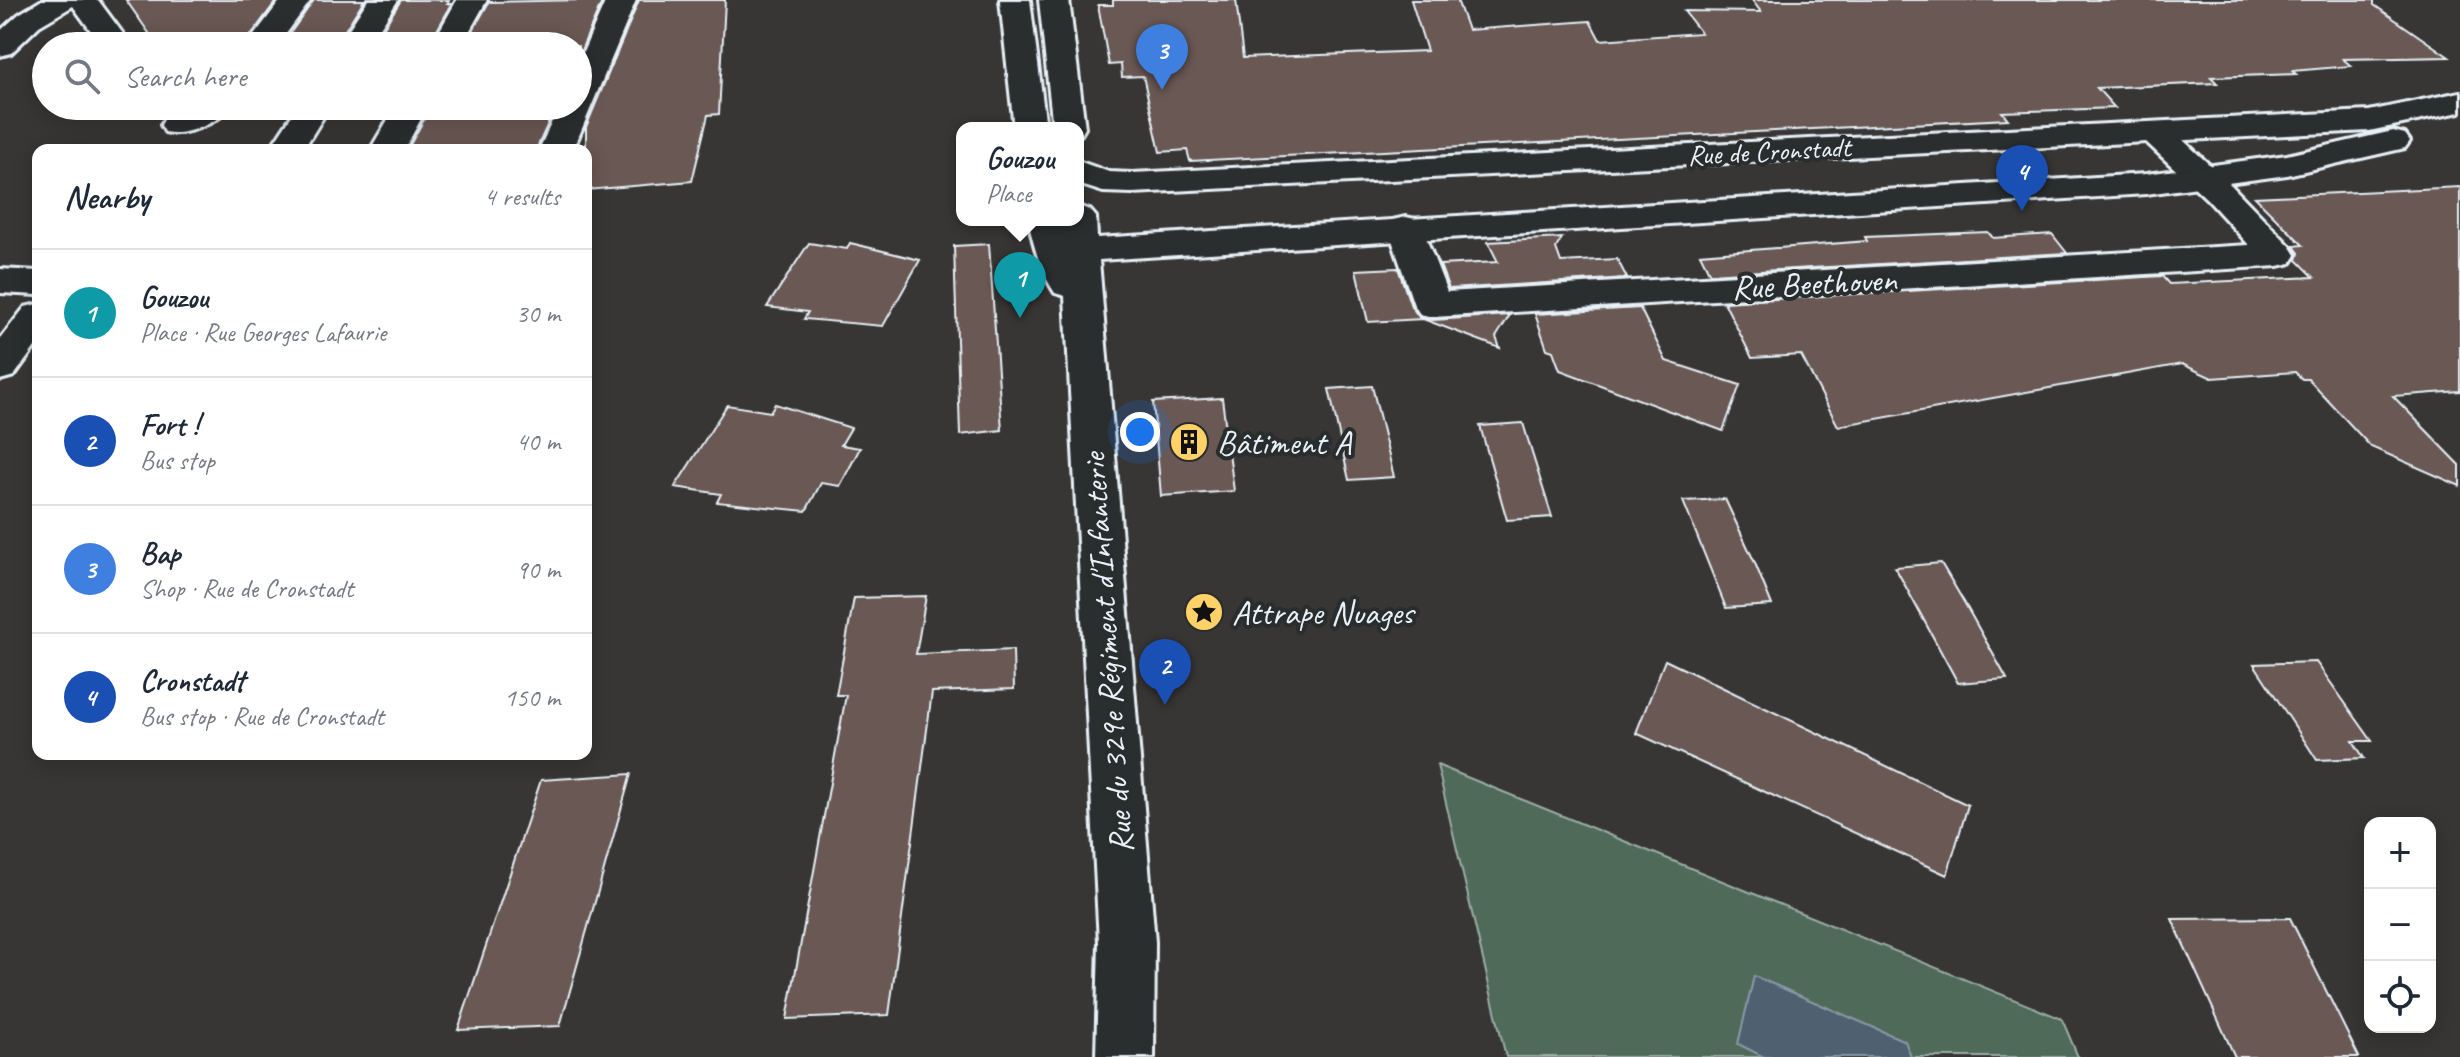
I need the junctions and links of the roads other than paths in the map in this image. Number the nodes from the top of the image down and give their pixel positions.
1 (63, 0) edge
2 (83, 0) edge
3 (296, 0) edge
4 (383, 0) edge
5 (472, 0) edge
6 (621, 0) edge
7 (1015, 0) edge
8 (1054, 0) edge
9 (107, 32) edge
10 (272, 32) edge
11 (362, 32) edge
12 (454, 32) edge
13 (0, 47) edge
14 (592, 67) edge
15 (2460, 102) edge
16 (305, 120) edge
17 (404, 120) edge
18 (569, 120) edge
19 (1029, 122) edge
20 (1068, 122) edge
21 (2460, 129) edge
22 (2156, 133) junction
23 (290, 144) edge
24 (390, 144) edge
25 (559, 144) edge
26 (1084, 174) edge
27 (2204, 178) junction
28 (1047, 226) edge
29 (1406, 228) junction
30 (1080, 233) edge
31 (0, 281) edge
32 (32, 283) edge
33 (1084, 306) junction
34 (32, 324) edge
35 (0, 367) edge
36 (1125, 1057) edge

1 - 13 street
2 - 9 street
3 - 10 street
4 - 11 street
5 - 12 street
6 - 14 street
7 - 19 street
8 - 20 street
15 - 22 street, Rue de Cronstadt
16 - 23 street
17 - 24 street
18 - 25 street
21 - 27 street, Rue de Cronstadt
22 - 26 street, Rue de Cronstadt
22 - 27 street
27 - 29 street, Rue de Cronstadt
27 - 29 street, Rue Beethoven
28 - 33 street
29 - 30 street, Rue de Cronstadt
30 - 33 street, Rue du 329e Régiment d'Infanterie
31 - 32 street
33 - 36 street, Rue du 329e Régiment d'Infanterie
34 - 35 street

